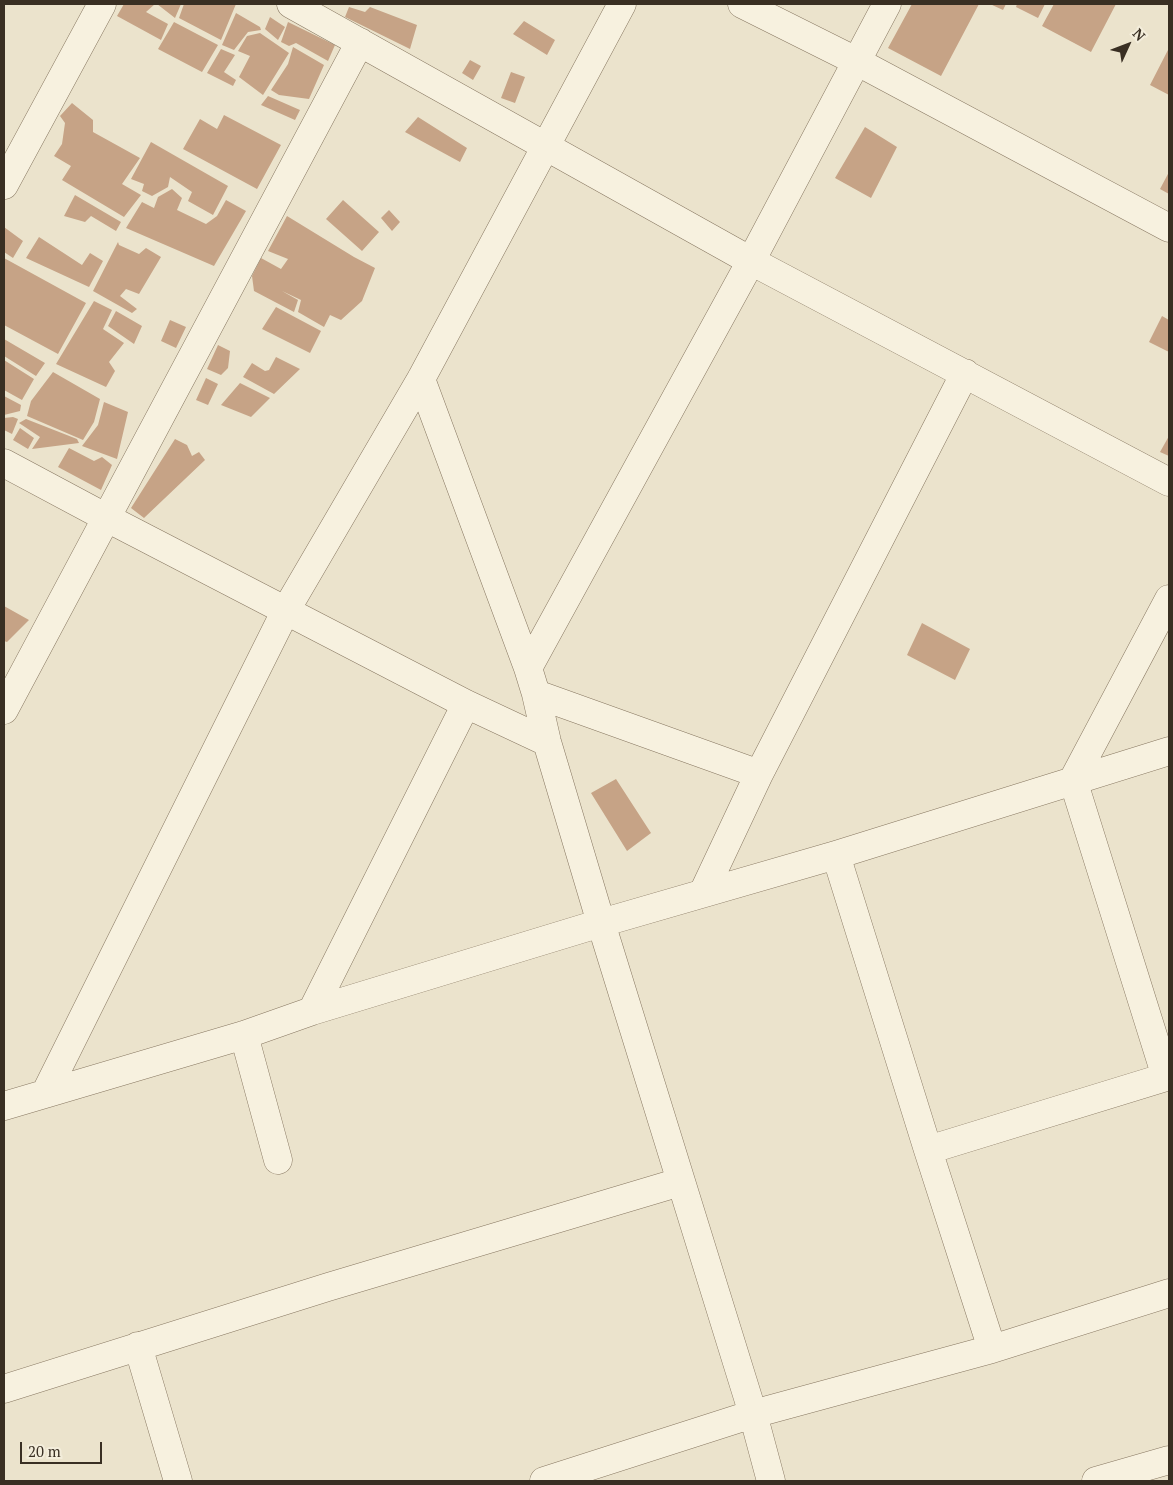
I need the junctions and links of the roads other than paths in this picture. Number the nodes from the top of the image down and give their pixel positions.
1 (102, 4) edge
2 (291, 4) edge
3 (622, 4) edge
4 (742, 4) edge
5 (887, 4) edge
6 (360, 42) junction
7 (856, 61) junction
8 (545, 147) junction
9 (4, 185) edge
10 (1169, 228) edge
11 (751, 261) junction
12 (965, 373) junction
13 (421, 379) junction
14 (4, 463) edge
15 (1169, 482) edge
16 (105, 518) junction
17 (1169, 599) edge
18 (286, 610) junction
19 (528, 668) junction
20 (536, 694) junction
21 (466, 704) junction
22 (4, 710) edge
23 (547, 742) junction
24 (1169, 751) edge
25 (759, 774) junction
26 (1073, 780) junction
27 (836, 855) junction
28 (703, 892) junction
29 (601, 923) junction
30 (312, 1011) junction
31 (244, 1035) junction
32 (1168, 1076) edge
33 (45, 1094) junction
34 (4, 1106) edge
35 (928, 1150) junction
36 (278, 1160) dead end
37 (680, 1182) junction
38 (1169, 1294) edge
39 (138, 1346) junction
40 (992, 1349) junction
41 (4, 1388) edge
42 (753, 1414) junction
43 (1169, 1460) edge
44 (178, 1481) edge
45 (544, 1481) edge
46 (771, 1481) edge
47 (1096, 1481) edge

1 - 9 street
2 - 6 street
3 - 8 street
4 - 7 street
5 - 7 street
6 - 8 street
6 - 16 street
7 - 10 street
7 - 11 street
8 - 11 street
8 - 13 street
11 - 12 street
11 - 19 street
12 - 15 street
12 - 25 street
13 - 18 street
13 - 19 street
14 - 16 street
16 - 18 street
16 - 22 street
17 - 26 street
18 - 21 street
18 - 33 street
19 - 20 street
20 - 23 street
20 - 25 street
21 - 23 street
21 - 30 street
23 - 29 street
24 - 26 street
25 - 28 street
26 - 27 street
26 - 32 street
27 - 28 street
27 - 35 street
28 - 29 street
29 - 30 street
29 - 37 street
30 - 31 street
31 - 33 street
31 - 36 street
32 - 35 street
33 - 34 street
35 - 40 street
37 - 39 street
37 - 42 street
38 - 40 street
39 - 41 street
39 - 44 street
40 - 42 street
42 - 45 street
42 - 46 street
43 - 47 street

